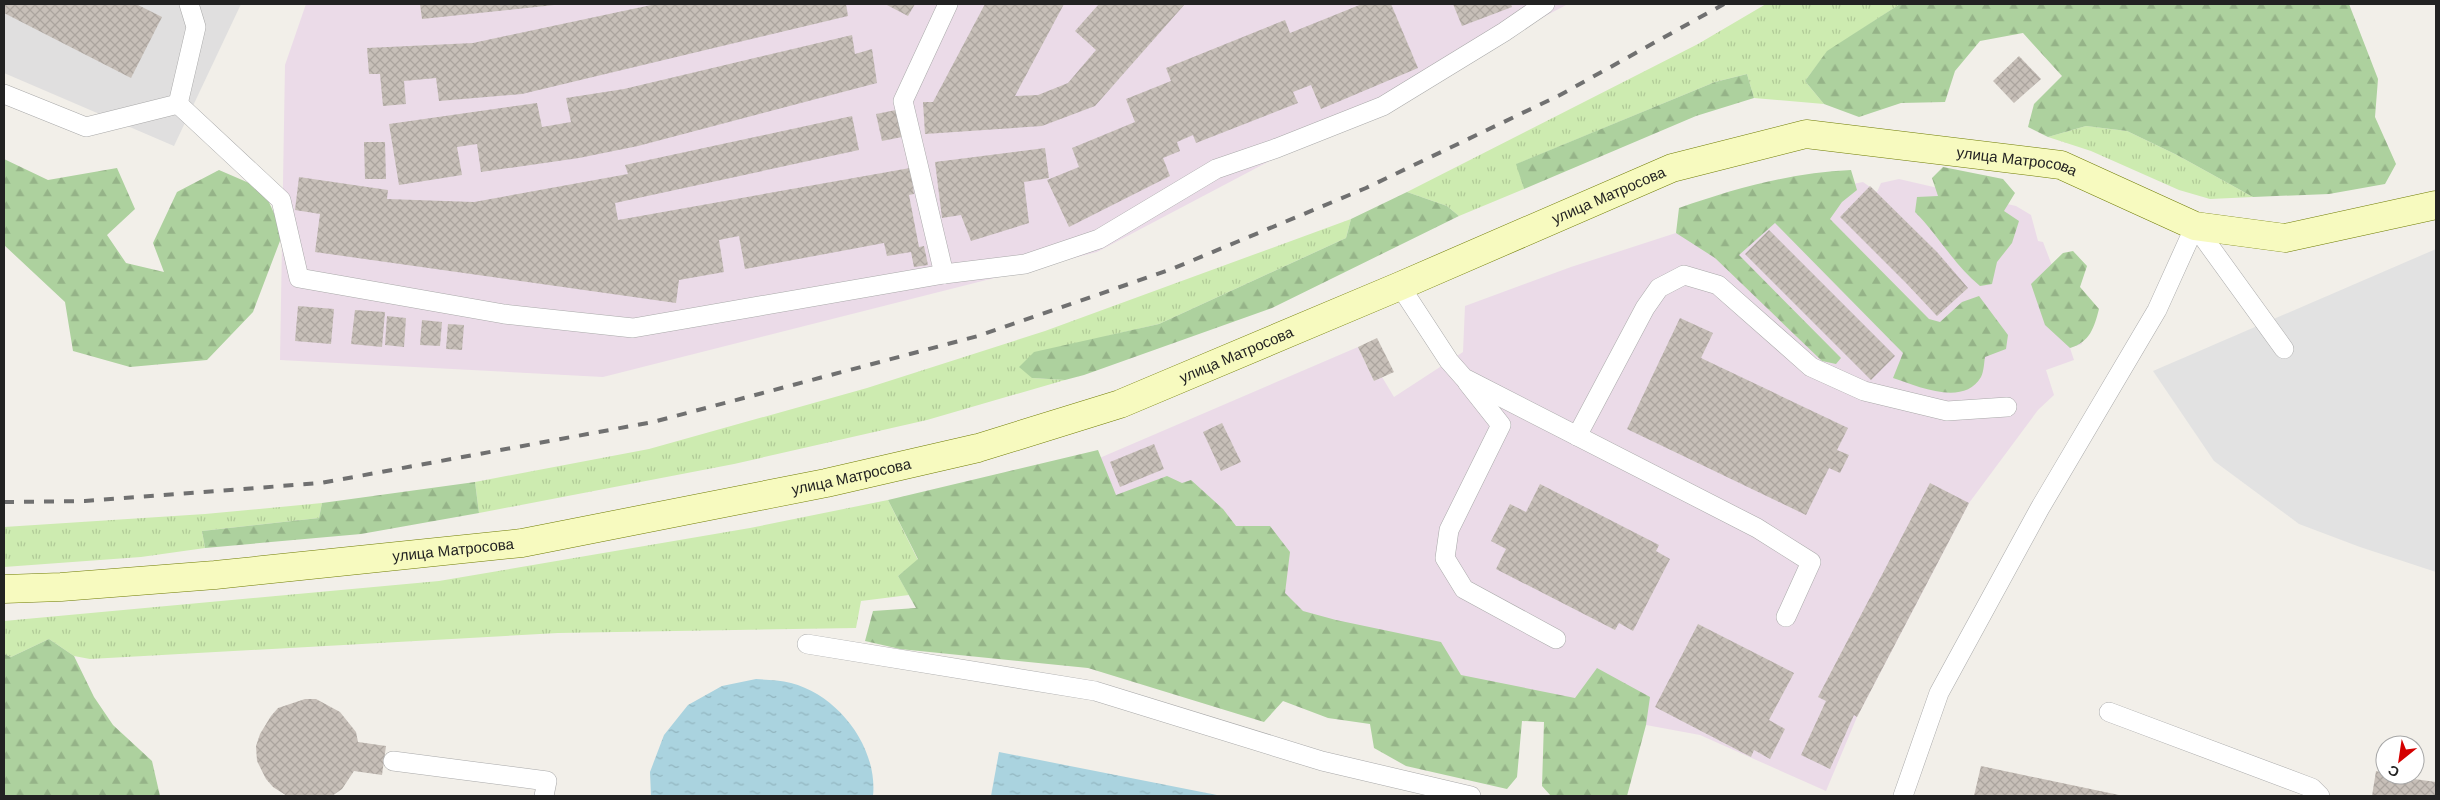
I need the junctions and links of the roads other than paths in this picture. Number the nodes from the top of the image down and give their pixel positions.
1 (189, 4) edge
2 (948, 4) edge
3 (1545, 4) edge
4 (4, 94) edge
5 (178, 104) junction
6 (2436, 205) edge
7 (2195, 226) junction
8 (944, 274) junction
9 (1400, 286) junction
10 (2284, 349) dead end
11 (1464, 378) junction
12 (2007, 407) dead end
13 (1577, 436) junction
14 (4, 589) edge
15 (1786, 616) dead end
16 (1556, 639) dead end
17 (807, 644) dead end
18 (2109, 712) dead end
19 (393, 761) dead end
20 (544, 796) edge
21 (1471, 796) edge
22 (1903, 796) edge
23 (2320, 796) edge

1 - 5 lane
2 - 8 lane
3 - 8 lane
4 - 5 lane
5 - 8 lane
6 - 7 main road, улица Матросова
7 - 9 main road, улица Матросова
7 - 10 lane
7 - 22 lane
9 - 11 lane
9 - 14 main road, улица Матросова
11 - 13 lane
11 - 16 lane
12 - 13 lane
13 - 15 lane
17 - 21 lane
18 - 23 lane
19 - 20 lane

